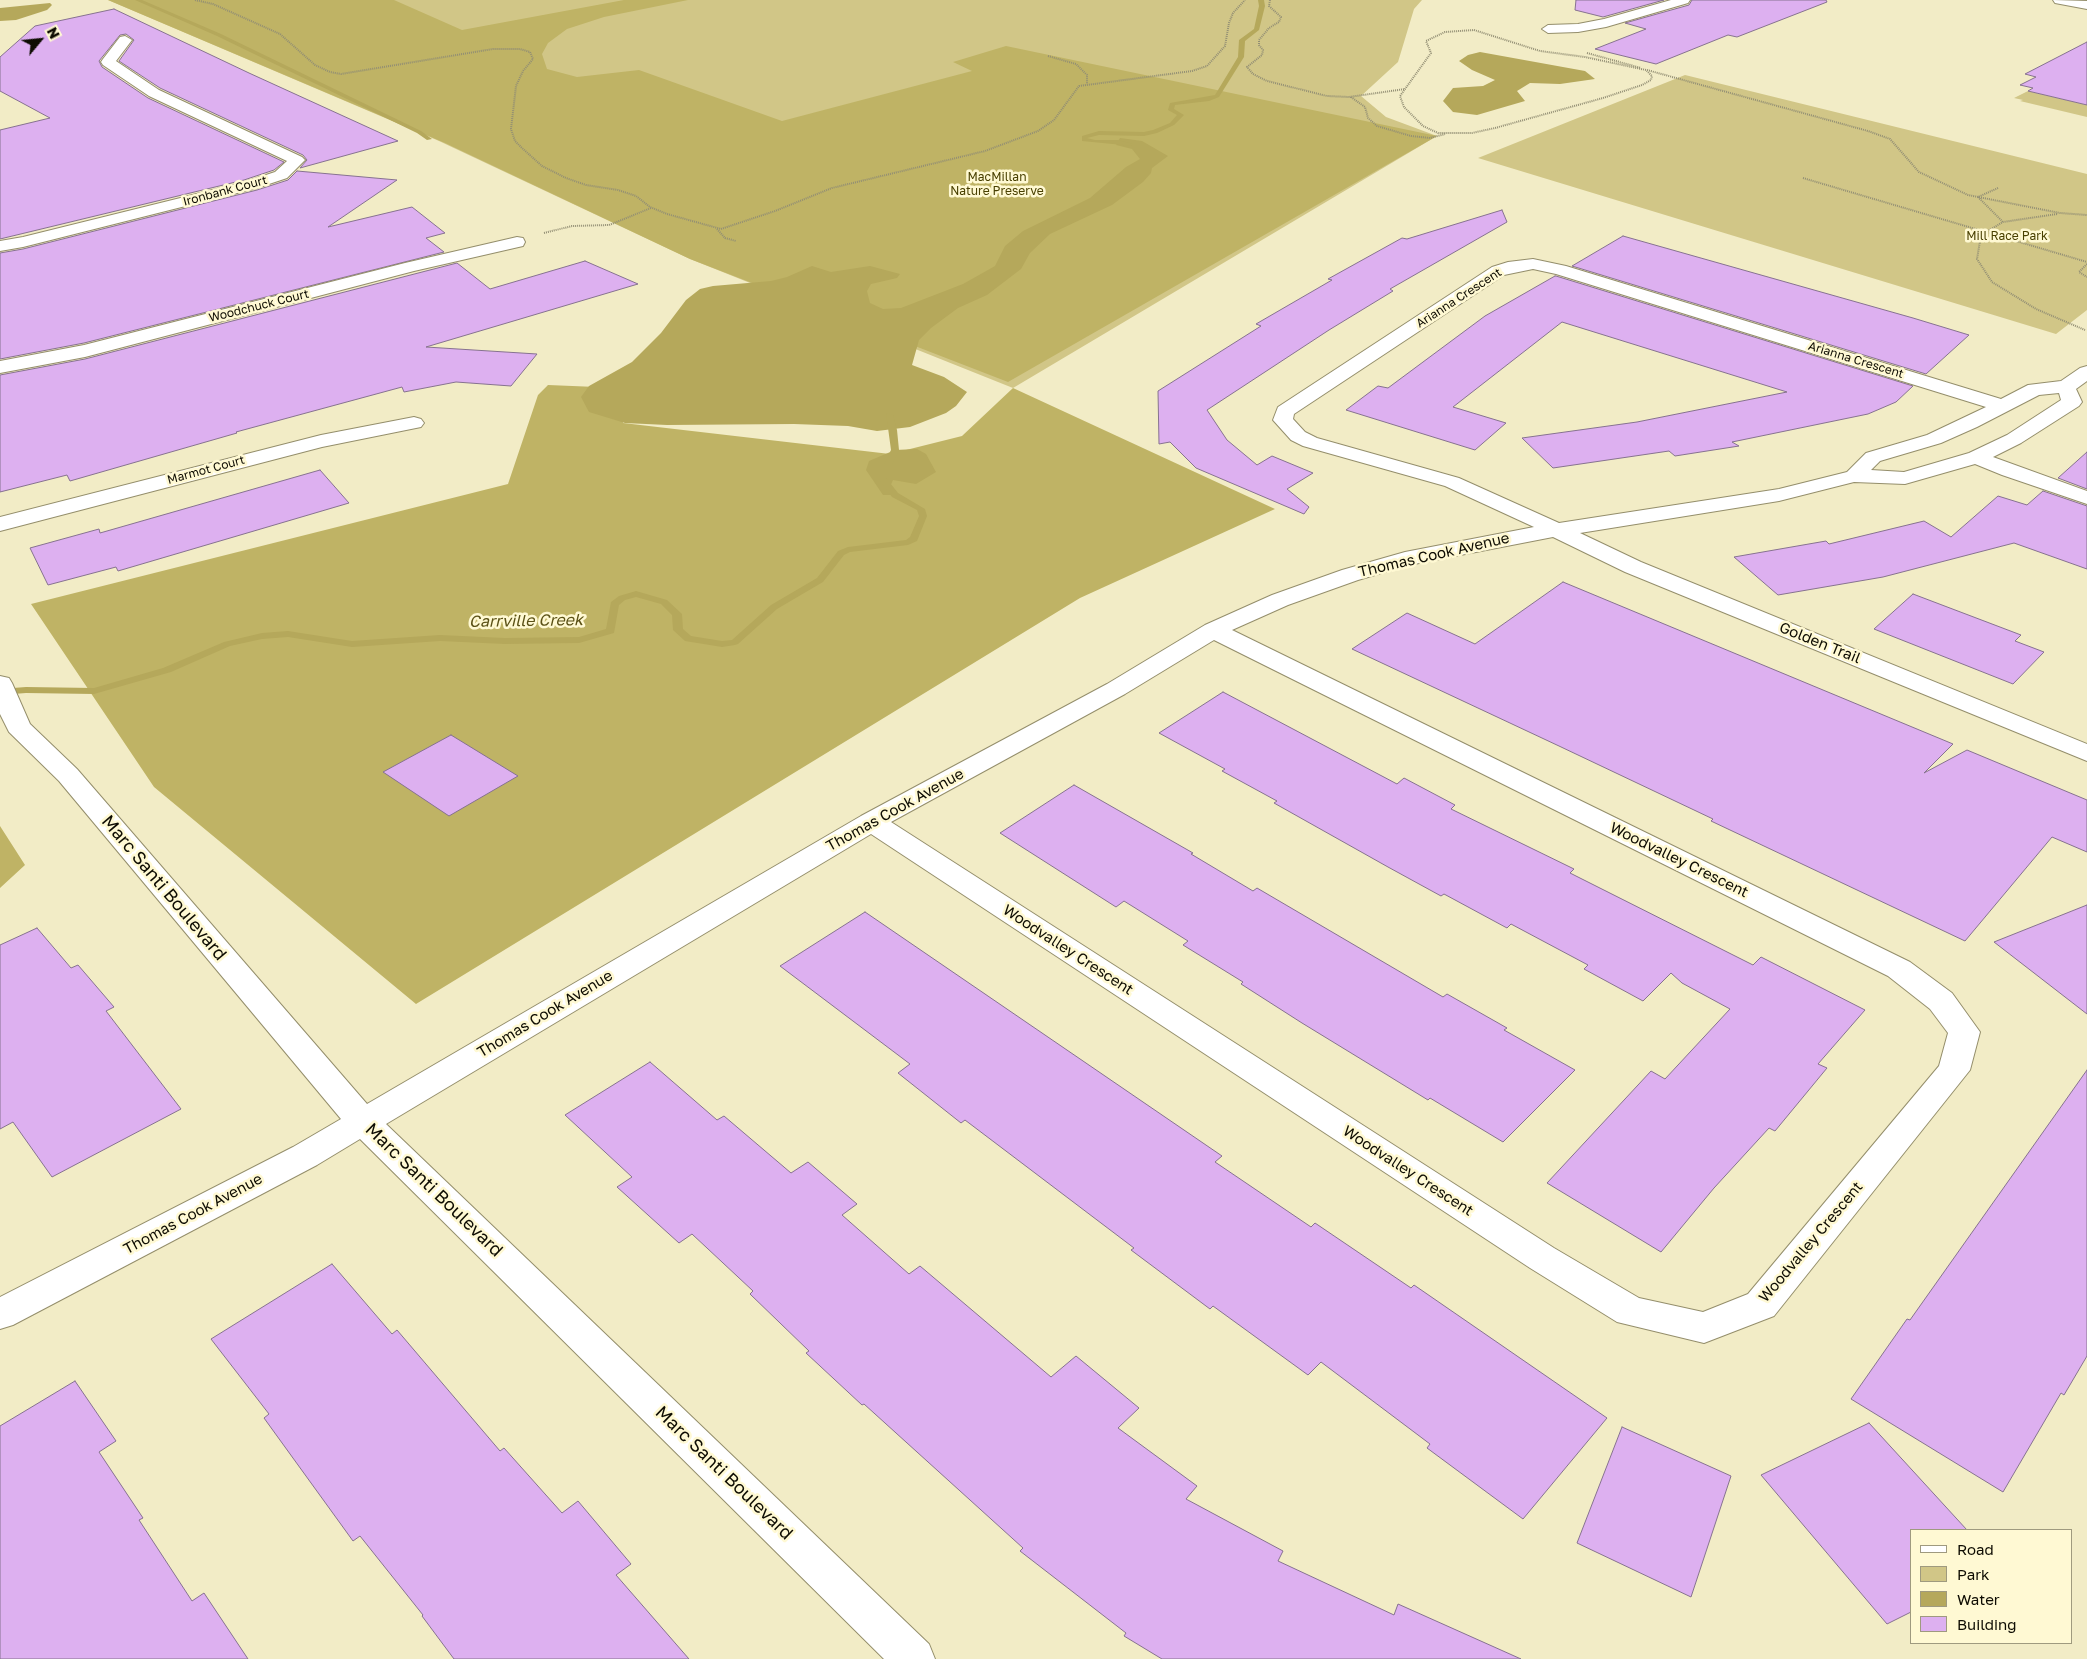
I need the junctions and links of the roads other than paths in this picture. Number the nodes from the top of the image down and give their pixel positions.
1 (2058, 0) edge
2 (1673, 1) edge
3 (2087, 5) edge
4 (1548, 29) road end
5 (125, 40) dead end
6 (517, 242) road end
7 (0, 246) edge
8 (0, 366) edge
9 (2087, 372) edge
10 (2066, 387) junction
11 (2003, 406) junction
12 (414, 423) dead end
13 (1976, 457) junction
14 (1854, 476) junction
15 (2087, 498) edge
16 (0, 524) edge
17 (1556, 530) junction
18 (1213, 630) junction
19 (0, 682) edge
20 (2087, 753) edge
21 (871, 822) junction
22 (363, 1122) junction
23 (0, 1314) edge
24 (914, 1659) edge

1 - 3 street
2 - 4 street
5 - 7 street, Ironbank Court
6 - 8 street, Woodchuck Court
9 - 10 street
10 - 11 street
10 - 13 street, Thomas Cook Avenue
11 - 14 street
11 - 17 street, Arianna Crescent
12 - 16 street, Marmot Court
13 - 14 street, Thomas Cook Avenue
13 - 15 street
14 - 17 street, Thomas Cook Avenue
17 - 18 street, Thomas Cook Avenue
17 - 20 street, Golden Trail
18 - 21 street, Thomas Cook Avenue
18 - 21 street, Woodvalley Crescent
19 - 22 street, Marc Santi Boulevard
21 - 22 street, Thomas Cook Avenue
22 - 23 street, Thomas Cook Avenue
22 - 24 street, Marc Santi Boulevard

